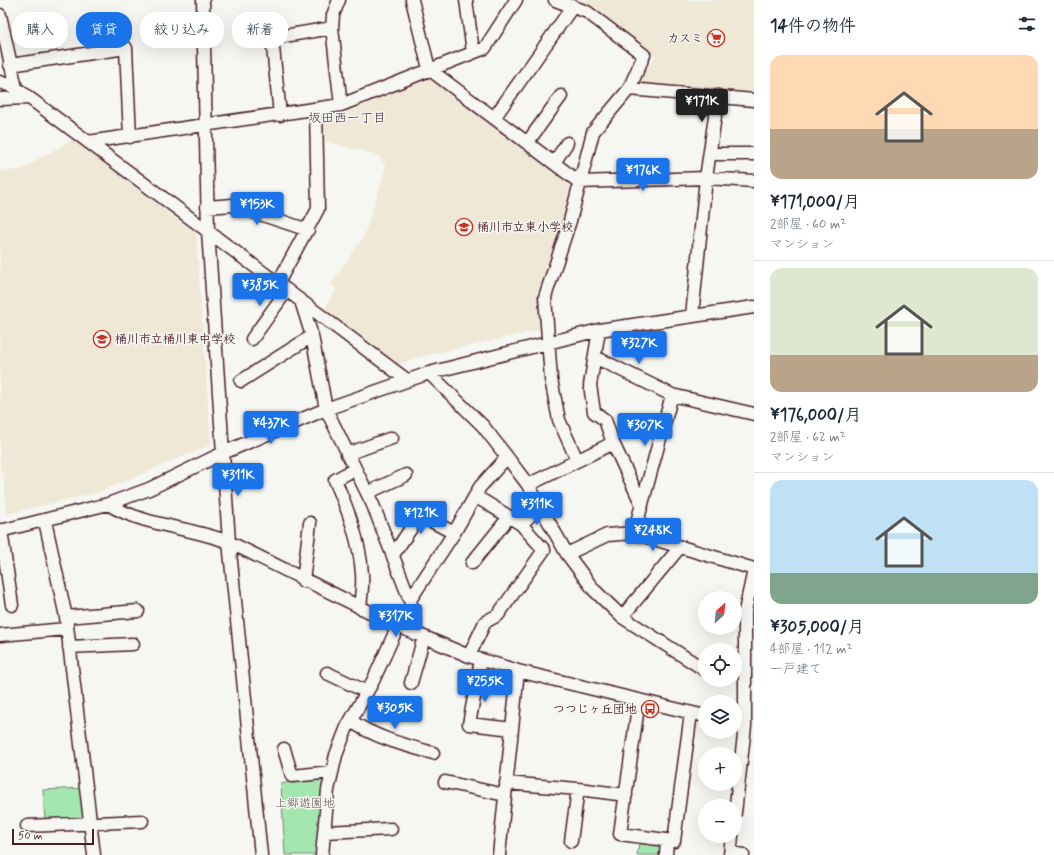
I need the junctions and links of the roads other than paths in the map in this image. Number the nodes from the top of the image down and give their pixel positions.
1 (203, 0) edge
2 (339, 0) edge
3 (412, 0) edge
4 (466, 0) edge
5 (516, 0) edge
6 (555, 0) edge
7 (573, 6) junction
8 (0, 15) edge
9 (332, 28) junction
10 (473, 52) junction
11 (10, 65) junction
12 (429, 69) junction
13 (0, 82) edge
14 (16, 88) junction
15 (629, 89) junction
16 (561, 96) dead end
17 (718, 96) junction
18 (28, 98) junction
19 (0, 99) edge
20 (754, 100) edge
21 (341, 105) junction
22 (316, 110) junction
23 (280, 115) junction
24 (494, 118) junction
25 (204, 126) junction
26 (130, 137) junction
27 (88, 142) junction
28 (527, 143) junction
29 (567, 143) dead end
30 (711, 154) junction
31 (754, 154) edge
32 (554, 163) junction
33 (706, 178) junction
34 (754, 181) edge
35 (579, 182) junction
36 (207, 208) junction
37 (308, 230) junction
38 (208, 231) junction
39 (282, 287) junction
40 (301, 301) junction
41 (754, 308) edge
42 (692, 316) junction
43 (599, 330) junction
44 (312, 336) junction
45 (252, 339) dead end
46 (549, 342) junction
47 (595, 357) junction
48 (429, 373) junction
49 (407, 380) junction
50 (241, 381) dead end
51 (672, 395) junction
52 (326, 409) junction
53 (754, 414) edge
54 (392, 438) dead end
55 (613, 443) junction
56 (223, 453) junction
57 (347, 454) junction
58 (507, 457) junction
59 (577, 460) junction
60 (354, 469) junction
61 (406, 475) dead end
62 (528, 486) junction
63 (367, 493) junction
64 (474, 496) junction
65 (108, 504) junction
66 (642, 505) junction
67 (540, 507) junction
68 (509, 517) junction
69 (45, 521) junction
70 (310, 523) dead end
71 (521, 524) junction
72 (1, 531) edge
73 (454, 533) junction
74 (634, 533) junction
75 (229, 542) junction
76 (680, 547) junction
77 (567, 554) junction
78 (392, 555) junction
79 (472, 563) dead end
80 (754, 570) edge
81 (303, 580) junction
82 (410, 600) junction
83 (12, 605) dead end
84 (360, 608) junction
85 (138, 611) dead end
86 (622, 617) junction
87 (66, 623) junction
88 (398, 626) junction
89 (0, 635) edge
90 (419, 636) junction
91 (749, 642) edge
92 (133, 644) dead end
93 (69, 647) junction
94 (469, 656) junction
95 (481, 660) junction
96 (698, 666) edge
97 (742, 670) edge
98 (518, 671) junction
99 (327, 673) dead end
100 (411, 683) dead end
101 (740, 687) edge
102 (367, 692) junction
103 (639, 700) junction
104 (691, 713) junction
105 (698, 714) edge
106 (350, 721) junction
107 (745, 726) edge
108 (512, 729) junction
109 (284, 749) dead end
110 (433, 753) dead end
111 (332, 772) junction
112 (445, 782) dead end
113 (506, 789) junction
114 (578, 789) junction
115 (626, 795) junction
116 (737, 799) edge
117 (142, 821) dead end
118 (91, 823) junction
119 (27, 826) dead end
120 (391, 829) dead end
121 (324, 832) junction
122 (571, 841) dead end
123 (667, 841) junction
124 (731, 843) edge
125 (730, 854) edge
126 (94, 855) edge
127 (261, 855) edge
128 (322, 855) edge
129 (499, 855) edge
130 (666, 855) edge
131 (744, 855) edge

1 - 25 street
2 - 9 street
3 - 12 street
4 - 10 street
5 - 10 street
6 - 7 street
7 - 15 street
7 - 24 street
8 - 11 street
9 - 21 street
9 - 23 street
10 - 12 street
11 - 14 street
11 - 26 street
12 - 21 street
12 - 24 street
13 - 14 street
14 - 18 street
15 - 17 street
15 - 35 street
16 - 28 street
17 - 20 street
17 - 30 street
18 - 19 street
18 - 27 street
21 - 22 street
22 - 23 street
22 - 37 street
23 - 25 street
24 - 28 street
25 - 26 street
25 - 36 street
26 - 27 street
27 - 38 street
28 - 32 street
29 - 32 street
30 - 31 street
30 - 33 street
32 - 35 street
33 - 34 street
33 - 35 street
33 - 42 street
35 - 46 street
36 - 37 street
36 - 38 street
37 - 39 street
38 - 39 street
38 - 56 street
39 - 40 street
39 - 45 street
40 - 44 street
40 - 49 street
41 - 42 street
42 - 43 street
43 - 46 street
43 - 47 street
44 - 50 street
44 - 52 street
46 - 48 street
46 - 59 street
47 - 51 street
47 - 55 street
48 - 49 street
48 - 58 street
49 - 52 street
51 - 53 street
51 - 66 street
52 - 56 street
52 - 57 street
54 - 57 street
55 - 59 street
55 - 66 street
56 - 65 street
56 - 75 street
57 - 60 street
58 - 62 street
58 - 64 street
59 - 62 street
60 - 63 street
60 - 84 street
61 - 63 street
62 - 67 street
63 - 78 street
64 - 68 street
64 - 73 street
65 - 69 street
65 - 75 street
66 - 74 street
67 - 71 street
67 - 77 street
68 - 71 street
68 - 79 street
69 - 72 street
69 - 87 street
70 - 81 street
71 - 94 street
72 - 83 street
73 - 78 street
73 - 82 street
74 - 76 street
74 - 77 street
75 - 81 street
75 - 127 street
76 - 80 street
76 - 86 street
77 - 86 street
78 - 82 street
80 - 91 street
81 - 84 street
82 - 90 street
84 - 88 street
85 - 87 street
86 - 96 street
87 - 89 street
87 - 93 street
88 - 90 street
88 - 102 street
90 - 94 street
90 - 100 street
91 - 97 street
92 - 93 street
93 - 118 street
94 - 95 street
95 - 98 street
95 - 108 street
98 - 103 street
98 - 108 street
99 - 102 street
101 - 107 street
102 - 106 street
103 - 104 street
103 - 115 street
104 - 105 street
104 - 123 street
106 - 110 street
106 - 111 street
107 - 116 street
108 - 113 street
109 - 111 street
111 - 121 street
112 - 113 street
113 - 114 street
113 - 129 street
114 - 115 street
114 - 122 street
115 - 123 street
117 - 118 street
118 - 119 street
118 - 126 street
120 - 121 street
121 - 128 street
123 - 130 street
124 - 125 street
125 - 131 street

